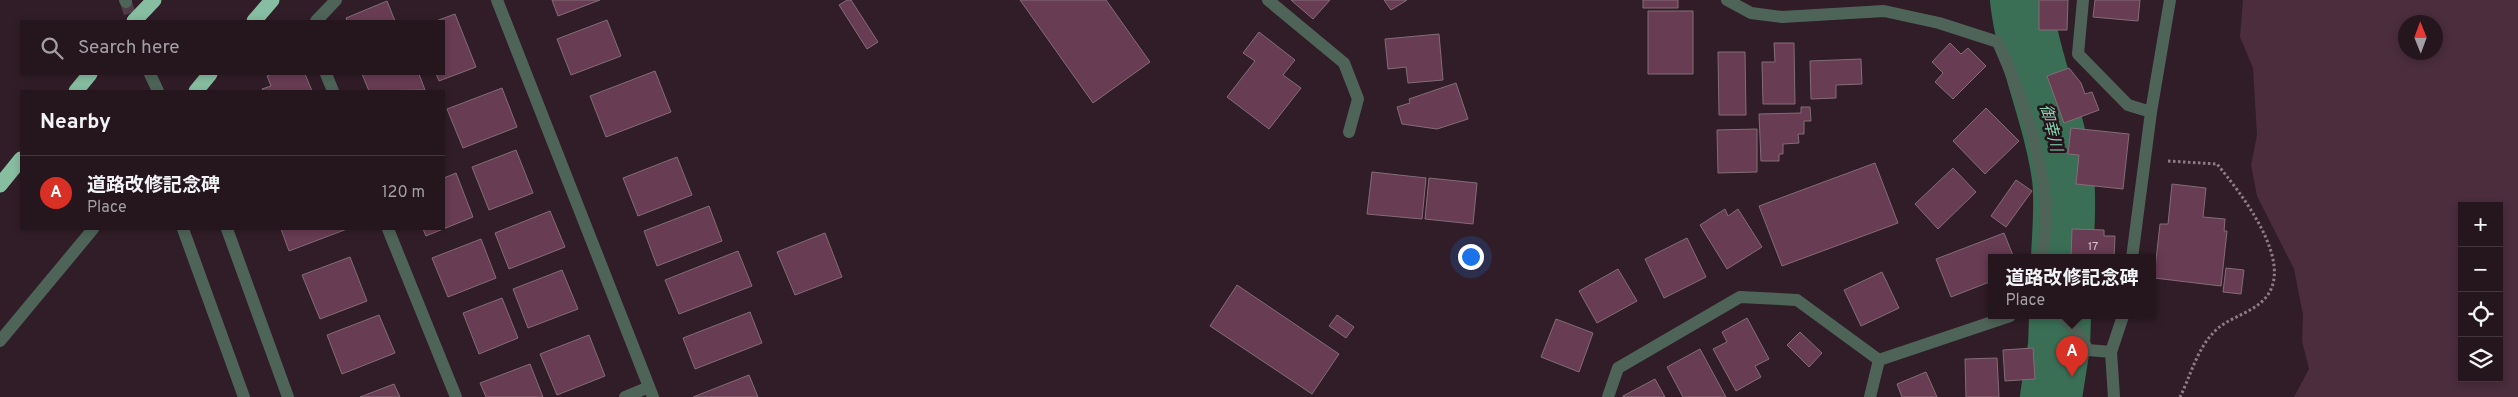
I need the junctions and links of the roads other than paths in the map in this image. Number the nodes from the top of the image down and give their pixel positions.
1 (154, 0) edge
2 (272, 0) edge
3 (336, 0) edge
4 (497, 0) edge
5 (1268, 0) edge
6 (1727, 0) edge
7 (2083, 0) edge
8 (2170, 0) edge
9 (135, 20) edge
10 (255, 20) edge
11 (317, 20) edge
12 (89, 75) edge
13 (150, 75) edge
14 (209, 75) edge
15 (326, 75) edge
16 (77, 90) edge
17 (158, 90) edge
18 (197, 90) edge
19 (333, 90) edge
20 (2151, 112) junction
21 (1348, 132) dead end
22 (20, 160) edge
23 (0, 185) edge
24 (92, 230) edge
25 (183, 230) edge
26 (227, 230) edge
27 (388, 230) edge
28 (2042, 254) edge
29 (2133, 254) edge
30 (2001, 319) edge
31 (2065, 319) edge
32 (2122, 319) edge
33 (0, 341) edge
34 (2111, 352) junction
35 (1879, 360) junction
36 (651, 392) edge
37 (244, 397) edge
38 (288, 397) edge
39 (456, 397) edge
40 (625, 397) edge
41 (1608, 397) edge
42 (1870, 397) edge
43 (2114, 397) edge

1 - 9 highway
2 - 10 highway
3 - 11 street
4 - 36 street
5 - 21 street
6 - 28 street
7 - 20 street
8 - 20 street
12 - 16 highway
13 - 17 street
14 - 18 highway
15 - 19 street
20 - 29 street
22 - 23 highway
24 - 33 street
25 - 37 street
26 - 38 street
27 - 39 street
30 - 35 street
31 - 34 street
32 - 34 street
34 - 43 street
35 - 41 street
35 - 42 street
36 - 40 street

